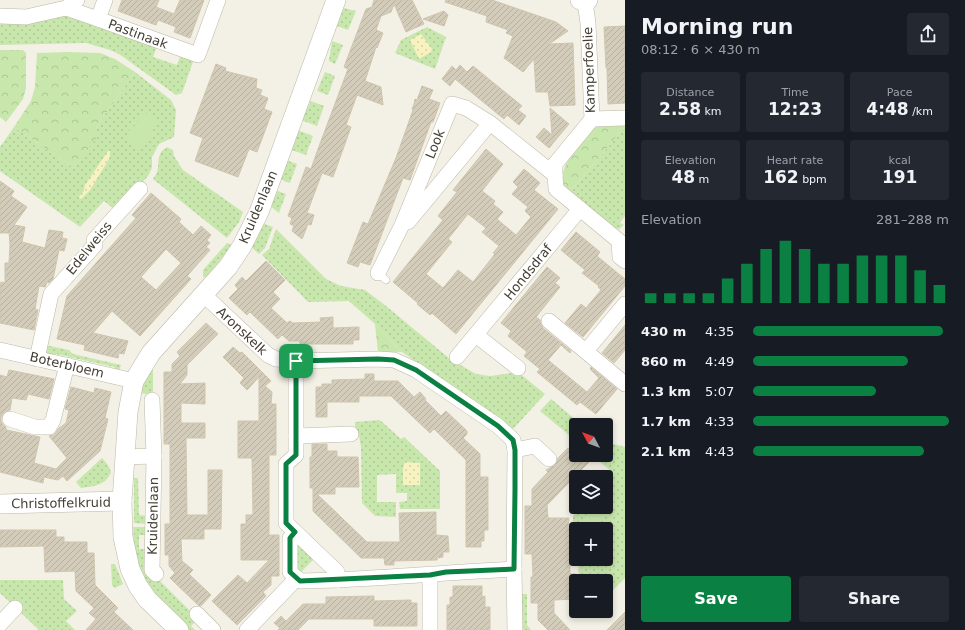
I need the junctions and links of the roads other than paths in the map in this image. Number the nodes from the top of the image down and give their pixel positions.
1 (105, 0) edge
2 (218, 0) edge
3 (336, 0) edge
4 (584, 1) edge
5 (72, 4) edge
6 (0, 16) edge
7 (98, 19) junction
8 (625, 118) edge
9 (592, 119) junction
10 (490, 123) junction
11 (555, 175) junction
12 (140, 189) dead end
13 (580, 209) junction
14 (402, 225) junction
15 (622, 237) edge
16 (625, 261) edge
17 (382, 277) dead end
18 (204, 295) junction
19 (625, 304) edge
20 (549, 321) dead end
21 (476, 335) junction
22 (461, 348) dead end
23 (0, 350) edge
24 (586, 351) junction
25 (37, 358) junction
26 (296, 361) junction
27 (67, 365) junction
28 (518, 368) dead end
29 (134, 381) junction
30 (625, 384) edge
31 (152, 400) dead end
32 (10, 419) dead end
33 (351, 434) dead end
34 (296, 436) junction
35 (515, 450) junction
36 (154, 456) junction
37 (125, 457) junction
38 (549, 459) dead end
39 (122, 502) junction
40 (0, 504) edge
41 (295, 532) junction
42 (514, 569) junction
43 (156, 574) dead end
44 (430, 575) junction
45 (297, 578) junction
46 (338, 580) junction
47 (15, 608) dead end
48 (197, 614) dead end
49 (0, 624) edge
50 (179, 630) edge
51 (213, 630) edge
52 (247, 630) edge
53 (430, 630) edge
54 (515, 630) edge

1 - 7 street, Pastinaak
2 - 7 street, Pastinaak
3 - 18 street, Kruidenlaan
4 - 9 street, Kamperfoelie
5 - 6 street
5 - 7 street
8 - 9 street
9 - 11 street, Kamperfoelie
10 - 11 street, Look
10 - 14 street, Look
10 - 14 street, Look
11 - 13 street
12 - 25 street, Edelweiss
13 - 15 street
13 - 21 street, Hondsdraf
14 - 17 street, Look
15 - 16 street
18 - 26 street, Aronskelk
18 - 29 street, Kruidenlaan
19 - 24 street
20 - 24 street
21 - 22 street, Hondsdraf
21 - 28 street
23 - 25 street, Boterbloem
24 - 30 street
25 - 27 street, Boterbloem
26 - 34 street
26 - 35 street, Aronskelk
27 - 29 street, Boterbloem
27 - 32 street
29 - 37 street, Kruidenlaan
31 - 36 street, Kruidenlaan
33 - 34 street
34 - 41 street
35 - 38 street
35 - 42 street, Aronskelk
36 - 37 street
36 - 43 street, Kruidenlaan
37 - 39 street, Kruidenlaan
39 - 40 street, Christoffelkruid
39 - 50 street, Kruidenlaan
41 - 45 street
41 - 46 street
42 - 44 street
42 - 54 street, Aronskelk
44 - 46 street
44 - 53 street
45 - 46 street
45 - 52 street
47 - 49 street
48 - 51 street

